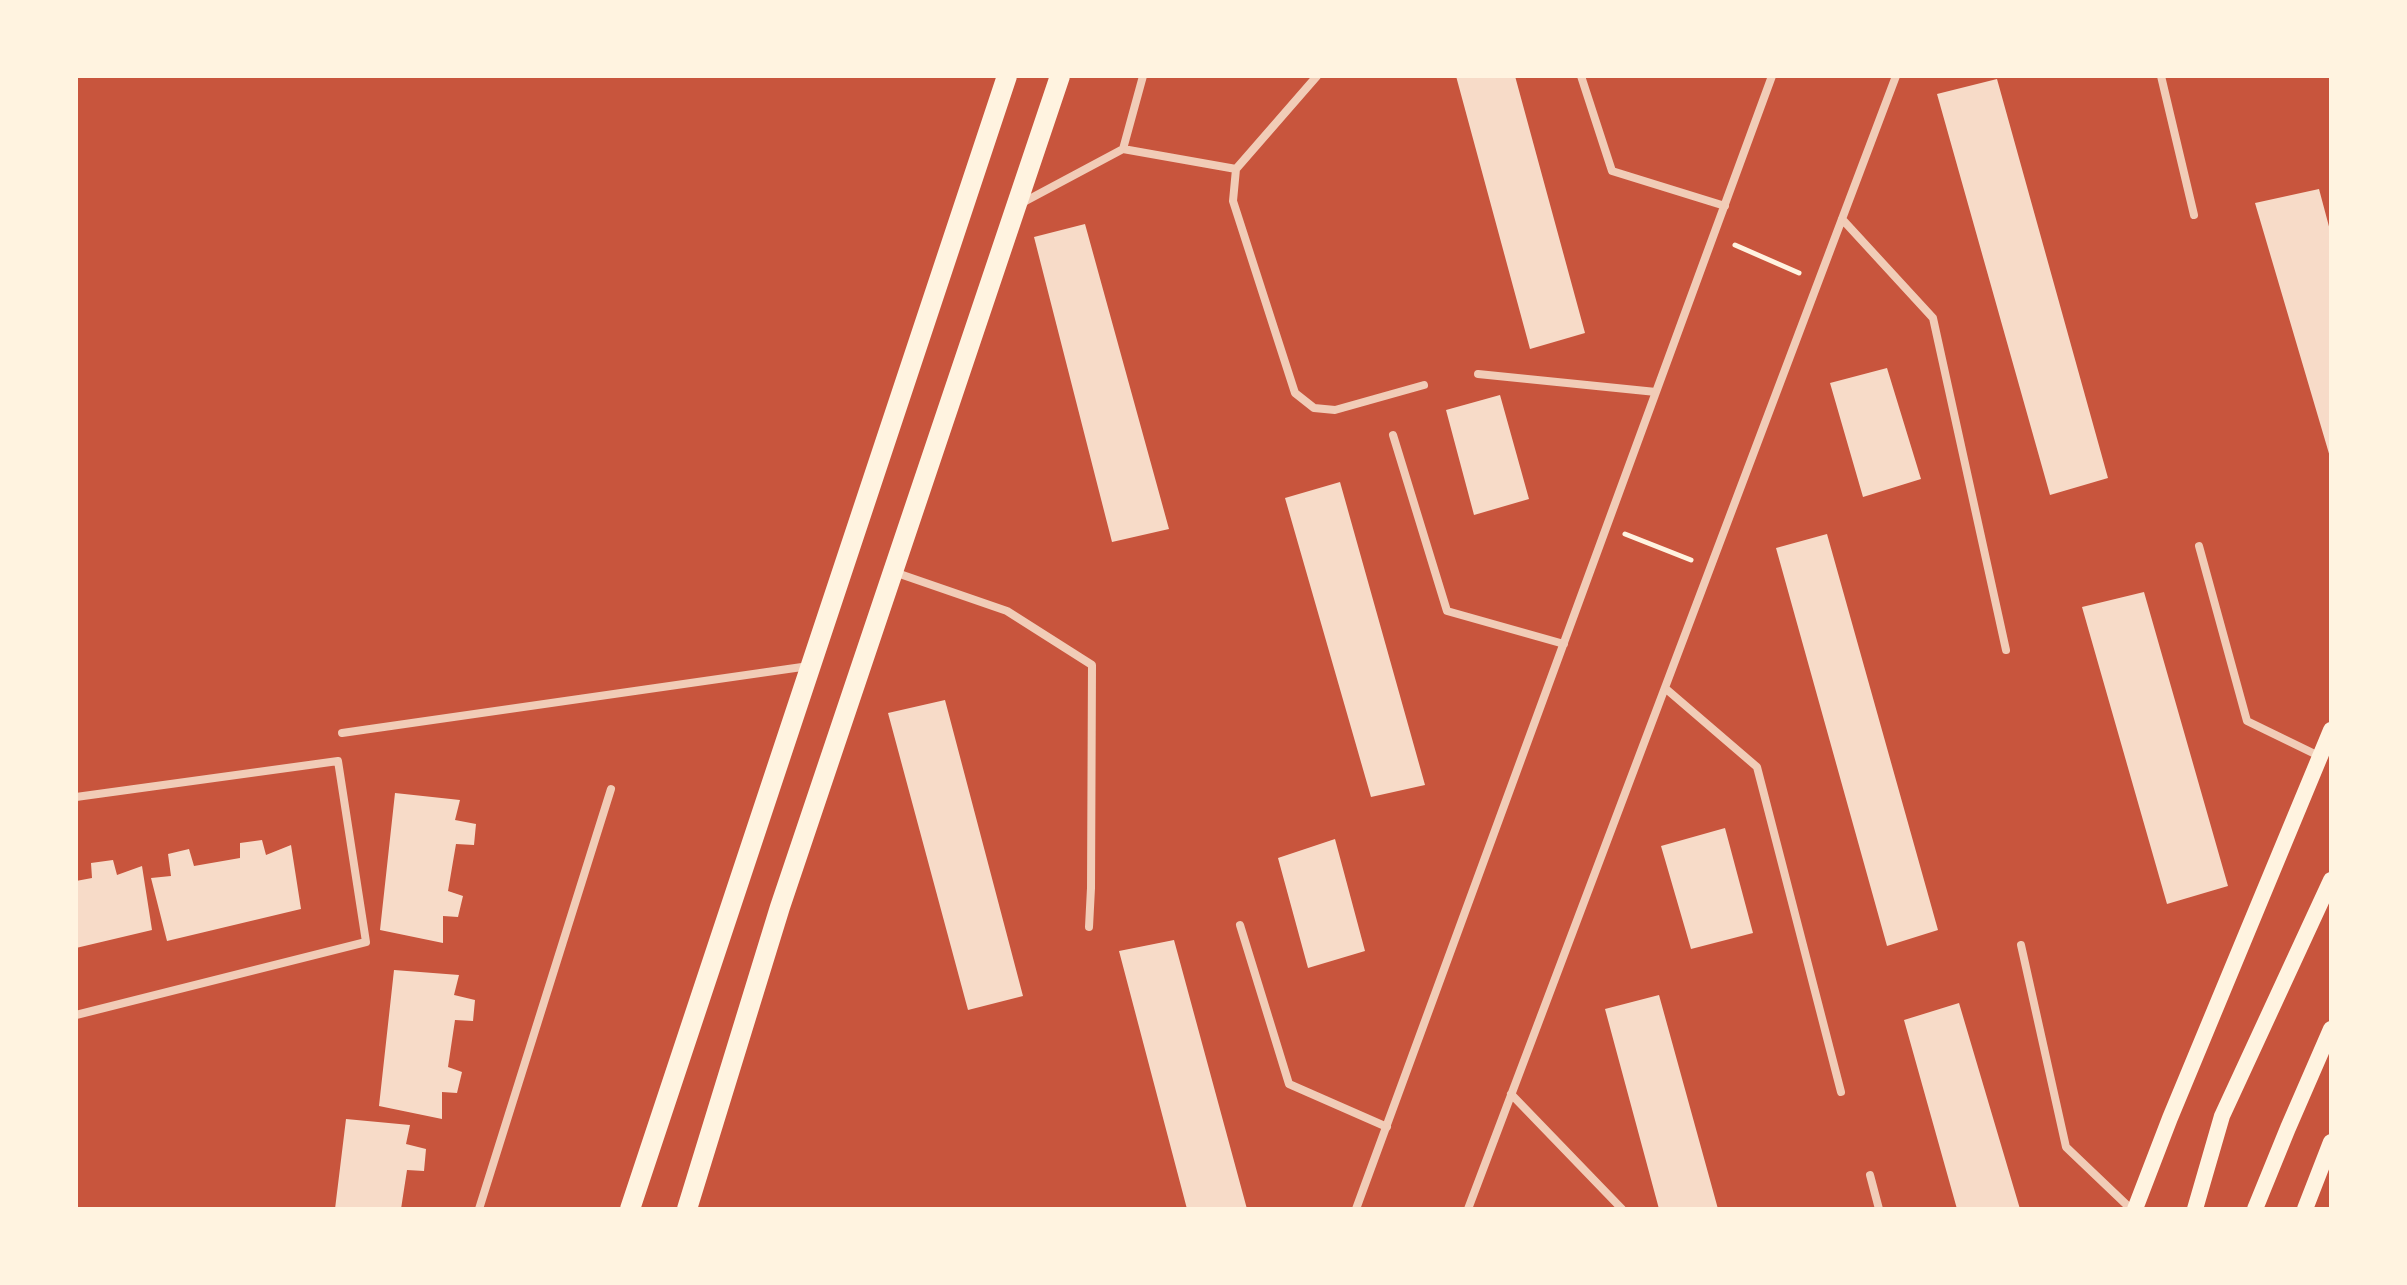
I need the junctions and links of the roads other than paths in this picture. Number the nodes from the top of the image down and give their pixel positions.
1 (1007, 76) edge
2 (1060, 76) edge
3 (1143, 76) edge
4 (1317, 76) edge
5 (1581, 76) edge
6 (1772, 76) edge
7 (1896, 76) edge
8 (2161, 76) edge
9 (1123, 149) junction
10 (1236, 169) junction
11 (1016, 206) junction
12 (1725, 206) junction
13 (2194, 215) dead end
14 (1842, 219) junction
15 (1478, 374) dead end
16 (1424, 385) dead end
17 (1656, 392) junction
18 (1393, 435) dead end
19 (2199, 546) dead end
20 (893, 572) junction
21 (1564, 644) junction
22 (2006, 650) dead end
23 (810, 666) junction
24 (1665, 688) junction
25 (2331, 730) edge
26 (342, 733) dead end
27 (2320, 757) junction
28 (611, 789) dead end
29 (76, 797) edge
30 (2331, 880) edge
31 (1240, 925) dead end
32 (1089, 927) dead end
33 (2021, 945) dead end
34 (76, 1015) edge
35 (2331, 1029) edge
36 (1841, 1092) dead end
37 (1511, 1094) junction
38 (1387, 1127) junction
39 (2331, 1142) edge
40 (1870, 1175) dead end
41 (479, 1209) edge
42 (630, 1209) edge
43 (687, 1209) edge
44 (1356, 1209) edge
45 (1468, 1209) edge
46 (1622, 1209) edge
47 (1879, 1209) edge
48 (2133, 1209) edge
49 (2195, 1209) edge
50 (2255, 1209) edge
51 (2305, 1209) edge

1 - 23 main road
2 - 11 main road
3 - 9 street
4 - 10 street
5 - 12 street
6 - 12 street
7 - 14 street
8 - 13 street
9 - 10 street
9 - 11 street
10 - 16 street
11 - 20 main road
12 - 17 street
14 - 22 street
14 - 24 street
15 - 17 street
17 - 21 street
18 - 21 street
19 - 27 street
20 - 32 street
20 - 43 main road
21 - 38 street
23 - 26 street
23 - 42 main road
24 - 36 street
24 - 37 street
25 - 27 main road
27 - 48 main road
28 - 41 street
29 - 34 street
30 - 49 main road
31 - 38 street
33 - 48 street
35 - 50 main road
37 - 45 street
37 - 46 street
38 - 44 street
39 - 51 main road
40 - 47 street

